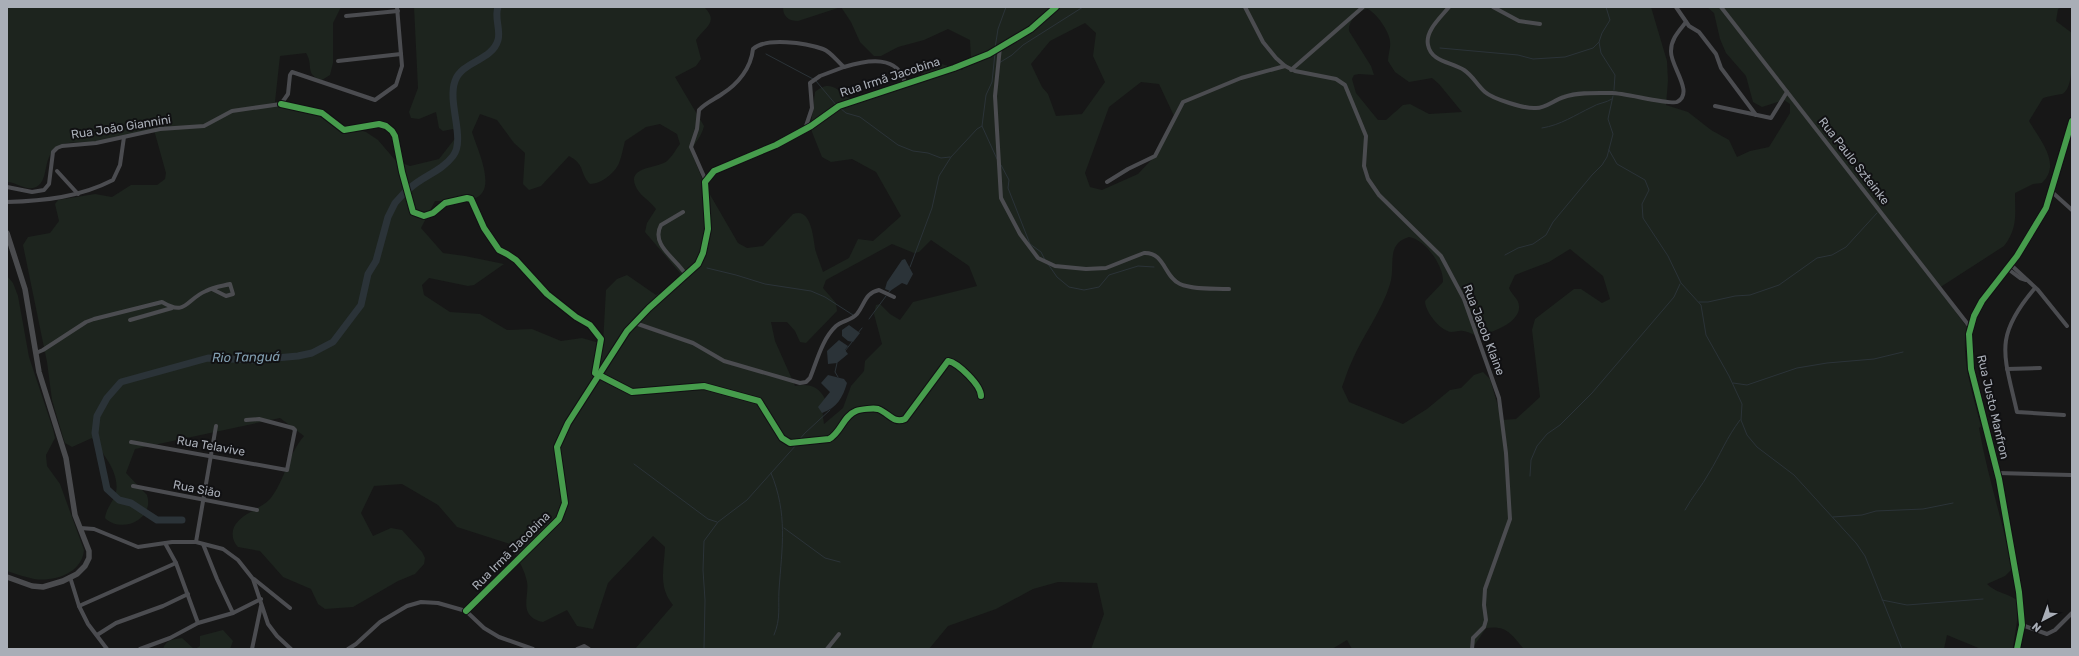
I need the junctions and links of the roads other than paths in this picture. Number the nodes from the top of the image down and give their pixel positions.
1 (1056, 7) edge
2 (1245, 7) edge
3 (1363, 7) edge
4 (1449, 7) edge
5 (1493, 7) edge
6 (1676, 7) edge
7 (1721, 7) edge
8 (398, 9) edge
9 (346, 16) dead end
10 (1686, 22) junction
11 (1540, 24) dead end
12 (1000, 47) junction
13 (401, 54) junction
14 (338, 61) dead end
15 (1285, 66) junction
16 (844, 67) junction
17 (1291, 70) junction
18 (905, 84) junction
19 (1787, 92) junction
20 (281, 104) junction
21 (1715, 106) dead end
22 (1756, 115) junction
23 (2072, 121) edge
24 (805, 129) junction
25 (124, 137) junction
26 (56, 171) dead end
27 (706, 181) junction
28 (1107, 182) dead end
29 (7, 187) edge
30 (2052, 192) junction
31 (78, 194) junction
32 (7, 202) edge
33 (2072, 210) edge
34 (683, 212) dead end
35 (7, 233) edge
36 (2009, 267) junction
37 (686, 275) junction
38 (2035, 288) junction
39 (212, 289) junction
40 (1229, 290) dead end
41 (894, 297) dead end
42 (172, 308) junction
43 (130, 320) dead end
44 (635, 323) junction
45 (2066, 326) dead end
46 (1970, 327) junction
47 (36, 353) junction
48 (2040, 368) dead end
49 (2007, 369) junction
50 (598, 376) junction
51 (981, 396) dead end
52 (2064, 415) dead end
53 (246, 420) dead end
54 (216, 426) dead end
55 (131, 442) dead end
56 (211, 456) junction
57 (1998, 473) junction
58 (2072, 475) edge
59 (133, 486) dead end
60 (203, 501) junction
61 (257, 510) dead end
62 (80, 528) junction
63 (196, 542) junction
64 (165, 543) junction
65 (203, 544) junction
66 (176, 563) junction
67 (7, 577) edge
68 (70, 578) junction
69 (253, 579) junction
70 (188, 594) junction
71 (261, 599) junction
72 (79, 606) junction
73 (262, 606) junction
74 (290, 608) dead end
75 (466, 611) junction
76 (233, 613) junction
77 (2072, 613) edge
78 (198, 623) junction
79 (2022, 625) junction
80 (839, 634) dead end
81 (97, 635) junction
82 (107, 649) edge
83 (140, 649) edge
84 (252, 649) edge
85 (291, 649) edge
86 (348, 649) edge
87 (533, 649) edge
88 (577, 649) edge
89 (589, 649) edge
90 (827, 649) edge
91 (1472, 649) edge
92 (2017, 649) edge

1 - 12 street, Rua Irmã Jacobina
2 - 15 street, Rua Jacob Klaine
3 - 17 street
4 - 10 street
5 - 11 street
6 - 10 street
7 - 19 street, Rua Paulo Szteinke
8 - 9 street
8 - 13 street
10 - 22 street
12 - 18 street, Rua Irmã Jacobina
12 - 40 street
13 - 14 street
13 - 20 street
15 - 17 street, Rua Jacob Klaine
15 - 28 street
16 - 18 street
16 - 24 street
16 - 27 street
17 - 91 street, Rua Jacob Klaine
18 - 24 street, Rua Irmã Jacobina
19 - 22 street
19 - 46 street, Rua Paulo Szteinke
20 - 25 street, Rua João Giannini
20 - 50 street
21 - 22 street
23 - 30 street, Rua Justo Manfron
24 - 27 street, Rua Irmã Jacobina
25 - 29 street, Rua João Giannini
25 - 31 street
26 - 31 street
27 - 37 street, Rua Irmã Jacobina
30 - 33 street
30 - 36 street, Rua Justo Manfron
31 - 32 street
34 - 37 street
35 - 47 street
36 - 38 street
36 - 46 street, Rua Justo Manfron
37 - 44 street, Rua Irmã Jacobina
38 - 45 street
38 - 49 street
39 - 39 street
39 - 42 street
41 - 44 street
42 - 43 street
42 - 47 street
44 - 50 street, Rua Irmã Jacobina
46 - 57 street, Rua Justo Manfron
47 - 62 street
48 - 49 street
49 - 52 street
50 - 51 street
50 - 75 street, Rua Irmã Jacobina
53 - 56 street, Rua Telavive
54 - 56 street
55 - 56 street, Rua Telavive
56 - 60 street
57 - 58 street
57 - 79 street, Rua Justo Manfron
59 - 60 street, Rua Sião
60 - 61 street, Rua Sião
60 - 63 street
62 - 64 street
62 - 68 street
63 - 64 street
63 - 65 street
64 - 66 street
65 - 69 street
65 - 76 street
66 - 70 street
66 - 72 street
67 - 68 street
68 - 72 street
69 - 71 street
69 - 74 street
70 - 78 street
70 - 81 street
71 - 73 street
71 - 76 street
72 - 81 street
73 - 84 street
73 - 85 street
75 - 86 street
75 - 87 street
76 - 78 street
77 - 79 street
78 - 83 street
79 - 92 street, Rua Justo Manfron
80 - 90 street
81 - 82 street
88 - 89 street

